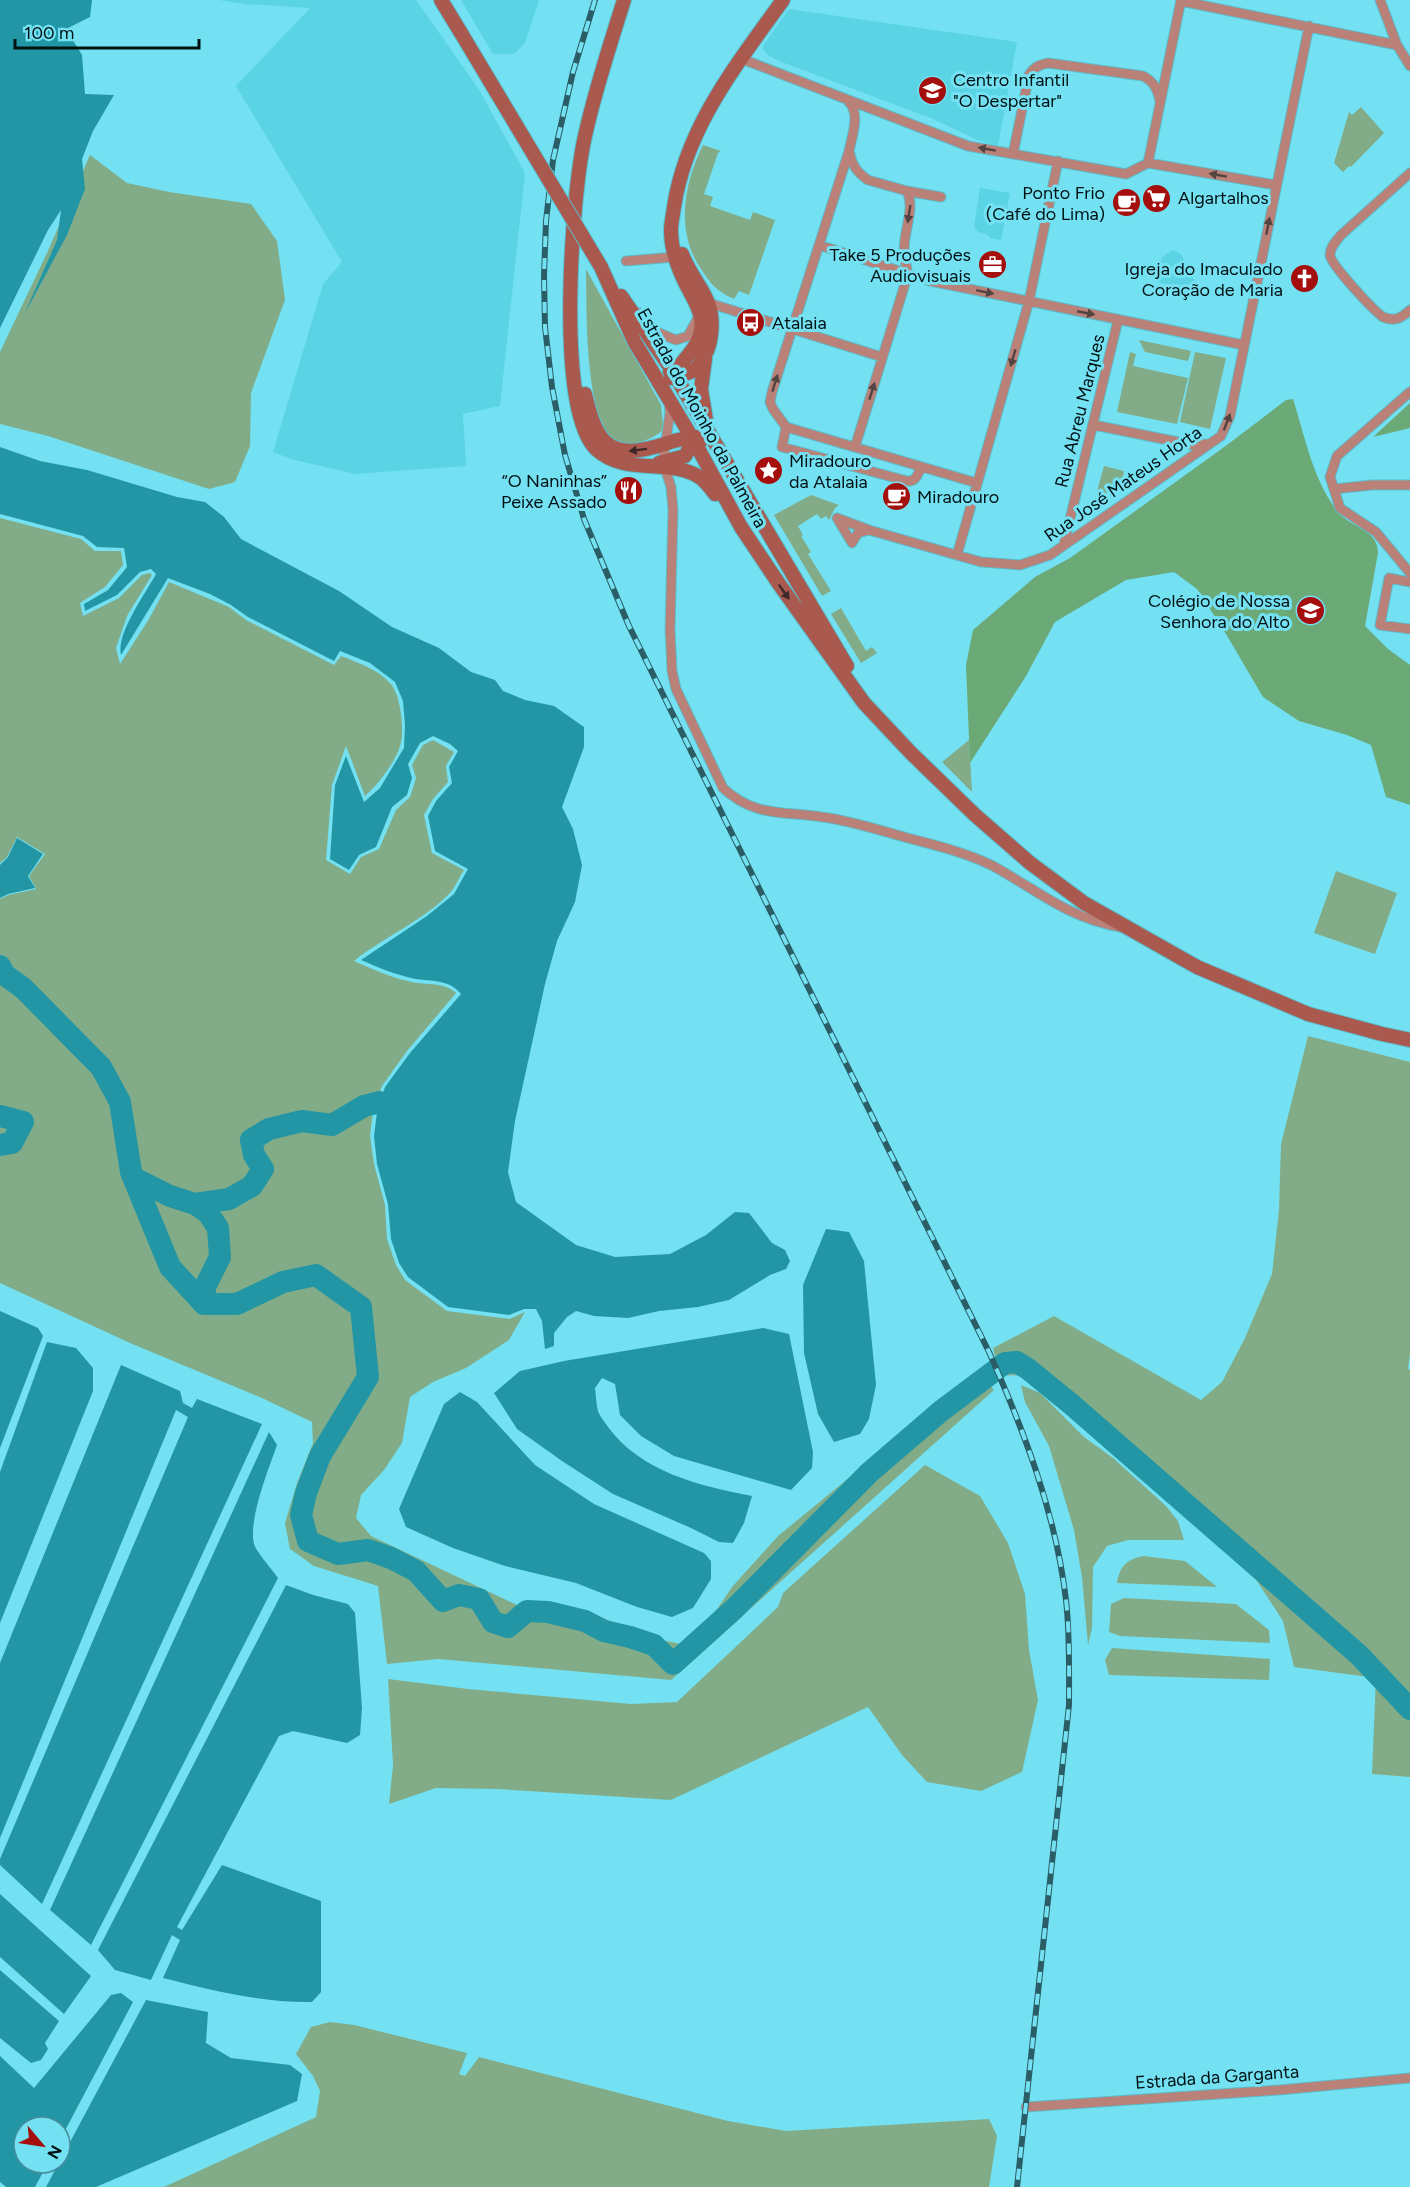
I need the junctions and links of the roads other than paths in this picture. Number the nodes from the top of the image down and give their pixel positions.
1 (441, 0) edge
2 (624, 0) edge
3 (783, 0) edge
4 (1181, 0) edge
5 (1380, 0) edge
6 (1309, 26) junction
7 (1389, 26) junction
8 (1372, 41) junction
9 (1397, 45) junction
10 (742, 59) junction
11 (1168, 62) junction
12 (1410, 66) edge
13 (1143, 76) junction
14 (844, 98) junction
15 (1160, 101) junction
16 (878, 112) junction
17 (855, 122) junction
18 (849, 151) junction
19 (1013, 154) junction
20 (1058, 161) junction
21 (1148, 163) junction
22 (1410, 173) edge
23 (868, 180) junction
24 (840, 183) junction
25 (1276, 185) junction
26 (907, 190) junction
27 (676, 194) junction
28 (941, 197) dead end
29 (819, 245) junction
30 (675, 257) junction
31 (626, 261) dead end
32 (601, 267) junction
33 (908, 274) junction
34 (610, 281) junction
35 (1029, 301) junction
36 (618, 305) junction
37 (702, 307) junction
38 (1410, 310) edge
39 (1118, 320) junction
40 (571, 324) junction
41 (792, 329) junction
42 (711, 340) junction
43 (1244, 345) junction
44 (882, 357) junction
45 (673, 373) junction
46 (1410, 392) edge
47 (702, 396) junction
48 (669, 401) junction
49 (700, 417) junction
50 (1094, 425) junction
51 (786, 428) junction
52 (694, 441) junction
53 (1181, 442) junction
54 (666, 444) junction
55 (1209, 444) junction
56 (718, 447) junction
57 (855, 447) junction
58 (1185, 460) junction
59 (668, 467) junction
60 (921, 467) junction
61 (977, 483) junction
62 (1410, 485) edge
63 (1334, 489) junction
64 (869, 530) junction
65 (1064, 544) junction
66 (957, 555) junction
67 (765, 563) junction
68 (1410, 573) edge
69 (796, 581) junction
70 (1410, 582) edge
71 (1410, 629) edge
72 (911, 753) junction
73 (1128, 929) junction
74 (1410, 1040) edge
75 (1410, 2078) edge
76 (1026, 2107) dead end

1 - 32 main road, bridge
2 - 40 main road
3 - 10 main road
4 - 6 street
4 - 11 street
5 - 7 street
6 - 8 street
6 - 25 street, Rua José Mateus Horta
7 - 8 street
7 - 9 street
8 - 9 street
9 - 12 street
10 - 14 street
10 - 27 main road
11 - 13 street
11 - 15 street
13 - 15 street
13 - 19 street
14 - 16 street
14 - 17 street
15 - 21 street
16 - 17 street
19 -> 16 street
17 - 18 street
18 - 23 street
18 - 24 street
19 - 20 street
20 - 21 street
20 - 35 street
25 -> 21 street
22 - 38 street
23 - 24 street
23 - 26 street
24 - 29 street
43 -> 25 street, Rua José Mateus Horta
26 - 28 street
26 -> 33 street
27 - 30 main road
27 - 37 main road
29 - 33 street
29 - 41 street
30 - 31 street
30 - 37 main road
32 - 34 main road, Estrada do Moinho da Palmeira
32 - 36 main road, Estrada do Moinho da Palmeira
33 -> 35 street
33 - 44 street
34 - 37 street
34 - 45 main road, Estrada do Moinho da Palmeira
35 -> 39 street
35 -> 61 street
36 - 45 main road
36 - 48 main road, Estrada do Moinho da Palmeira
37 - 41 street
37 - 42 main road
37 - 45 main road
39 - 43 street
39 - 50 street, Rua Abreu Marques
54 -> 40 main road
40 - 59 main road
41 - 44 street
51 -> 41 street
42 - 45 main road
42 - 47 main road
55 -> 43 street, Rua José Mateus Horta
57 -> 44 street
45 - 48 main road
45 - 49 main road, Estrada do Moinho da Palmeira
46 - 63 street
47 - 49 main road
47 - 56 main road
48 - 52 main road, Estrada do Moinho da Palmeira
48 - 54 street
49 - 52 main road
49 - 56 main road, Estrada do Moinho da Palmeira
50 - 53 street
50 - 65 street, Rua Abreu Marques
51 - 57 street
51 - 60 street
52 - 54 main road
52 - 59 main road
52 - 67 main road, Estrada do Moinho da Palmeira
52 - 69 main road
53 - 55 street
53 - 58 street
54 - 59 street
55 - 58 street, Rua José Mateus Horta
56 - 69 main road, Estrada do Moinho da Palmeira
57 - 60 street
58 - 65 street, Rua José Mateus Horta
59 - 67 main road
59 - 73 street
60 - 61 street
61 - 66 street
62 - 63 street
63 - 68 street
64 - 64 street, Rua José Mateus Horta
64 - 66 street, Rua José Mateus Horta
65 - 66 street, Rua José Mateus Horta
67 -> 72 main road, Estrada do Moinho da Palmeira
69 - 72 main road, Estrada do Moinho da Palmeira
70 - 71 street
72 - 73 main road, Estrada do Moinho da Palmeira
73 - 74 main road, Estrada do Moinho da Palmeira
75 - 76 street, Estrada da Garganta

